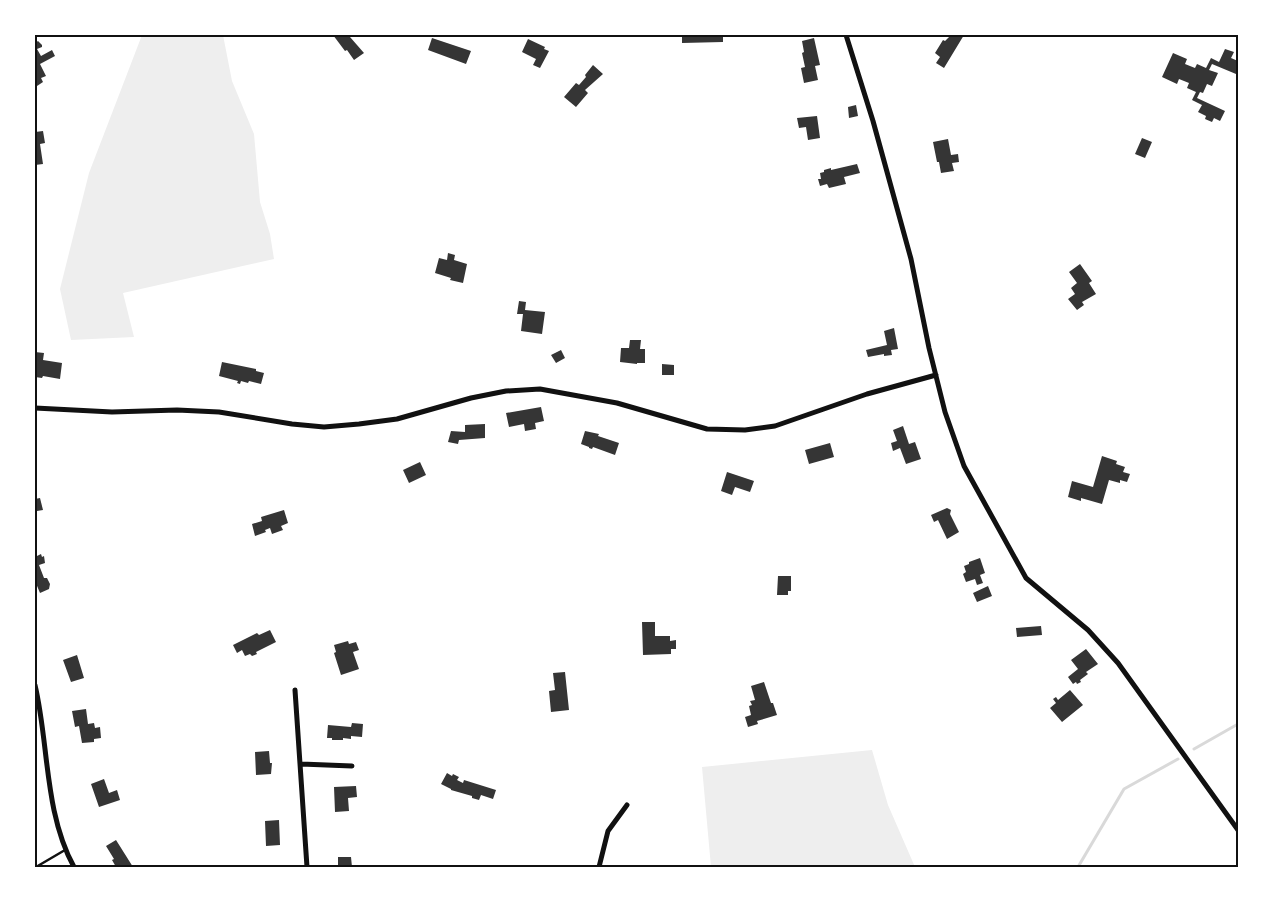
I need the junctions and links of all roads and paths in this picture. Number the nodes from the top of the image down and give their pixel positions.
1 (846, 35) edge
2 (936, 375) junction
3 (35, 408) edge
4 (35, 685) edge
5 (295, 690) dead end
6 (300, 764) junction
7 (352, 766) dead end
8 (627, 805) dead end
9 (1238, 830) edge
10 (65, 850) junction
11 (36, 867) edge
12 (74, 867) edge
13 (307, 867) edge
14 (599, 867) edge

1 - 2 street
2 - 3 street
2 - 9 street
4 - 10 street
5 - 6 street
6 - 7 street
6 - 13 street
8 - 14 street
10 - 11 lane
10 - 12 street

